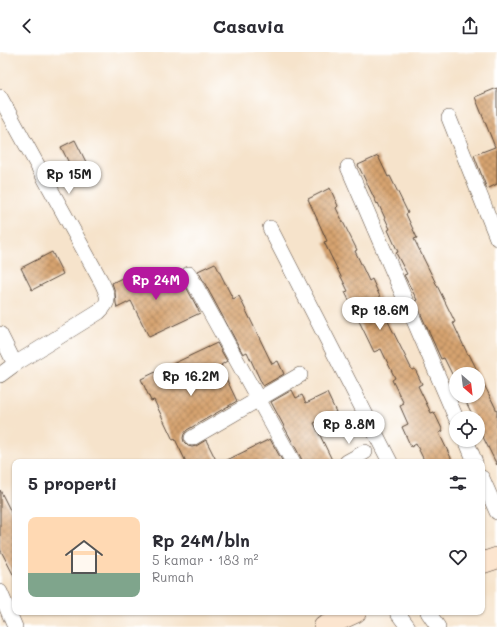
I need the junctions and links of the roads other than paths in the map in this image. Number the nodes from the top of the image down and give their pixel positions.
1 (0, 97) edge
2 (449, 118) dead end
3 (348, 167) dead end
4 (270, 228) dead end
5 (497, 238) edge
6 (189, 274) dead end
7 (0, 334) edge
8 (15, 364) junction
9 (300, 375) dead end
10 (0, 376) edge
11 (258, 400) junction
12 (453, 411) edge
13 (192, 438) dead end
14 (469, 447) edge
15 (365, 452) dead end
16 (291, 459) edge
17 (352, 459) edge
18 (388, 459) edge
19 (474, 459) edge
20 (485, 485) edge
21 (497, 512) edge
22 (497, 558) edge
23 (485, 562) edge
24 (0, 592) edge
25 (350, 615) edge
26 (399, 615) edge
27 (430, 615) edge
28 (15, 627) edge
29 (324, 627) edge
30 (408, 627) edge
31 (438, 627) edge

1 - 8 street
2 - 5 street
3 - 12 street
4 - 18 street
6 - 11 street
7 - 8 street
8 - 10 street
9 - 11 street
11 - 13 street
11 - 16 street
14 - 19 street
15 - 17 street
20 - 21 street
22 - 23 street
24 - 28 street
25 - 29 street
26 - 30 street
27 - 31 street

